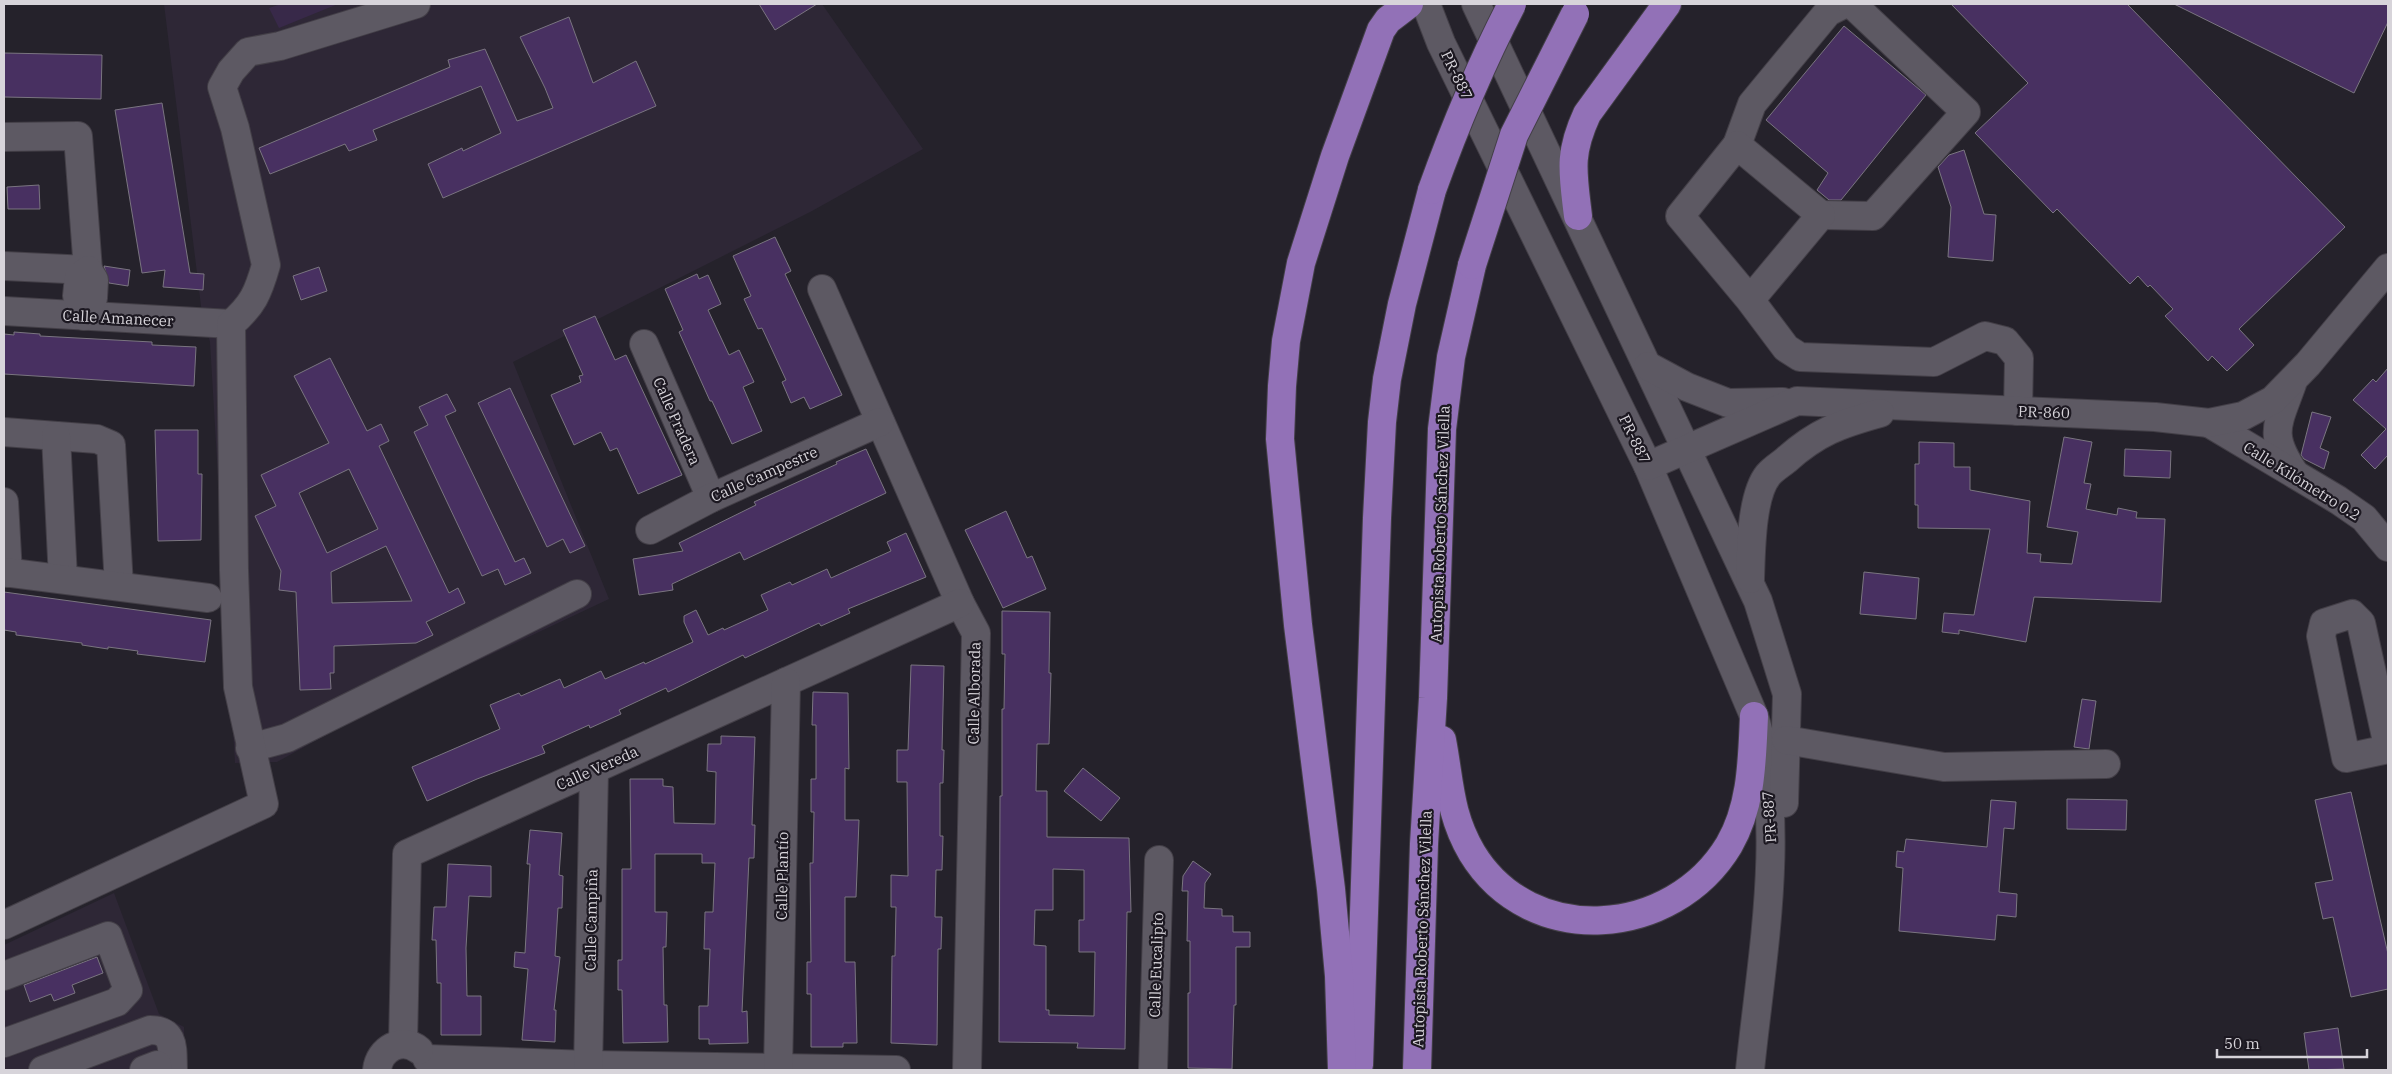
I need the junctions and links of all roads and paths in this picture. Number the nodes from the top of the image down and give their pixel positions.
1 (416, 4) edge
2 (1409, 4) edge
3 (1426, 4) edge
4 (1476, 4) edge
5 (1512, 4) edge
6 (1667, 4) edge
7 (1844, 4) edge
8 (1852, 4) edge
9 (1578, 9) edge
10 (4, 137) edge
11 (1737, 145) junction
12 (1821, 215) junction
13 (1578, 216) junction
14 (4, 266) edge
15 (88, 270) junction
16 (2387, 273) edge
17 (822, 289) dead end
18 (1750, 300) junction
19 (84, 311) junction
20 (4, 312) edge
21 (232, 324) junction
22 (644, 344) dead end
23 (1648, 366) junction
24 (2295, 377) junction
25 (1797, 402) junction
26 (1905, 406) junction
27 (2018, 411) junction
28 (880, 422) junction
29 (2209, 423) junction
30 (4, 432) edge
31 (56, 436) junction
32 (1687, 449) junction
33 (1648, 466) junction
34 (2296, 475) junction
35 (711, 498) junction
36 (4, 502) edge
37 (650, 530) dead end
38 (2388, 547) edge
39 (6, 572) edge
40 (63, 579) junction
41 (1750, 583) junction
42 (119, 586) junction
43 (577, 594) dead end
44 (208, 598) dead end
45 (960, 603) junction
46 (786, 682) junction
47 (1433, 698) junction
48 (1754, 716) junction
49 (1786, 740) junction
50 (2388, 747) edge
51 (250, 748) junction
52 (2106, 764) dead end
53 (594, 770) junction
54 (1159, 860) dead end
55 (1768, 895) junction
56 (4, 925) edge
57 (4, 976) edge
58 (4, 1042) edge
59 (404, 1044) junction
60 (428, 1064) edge
61 (588, 1068) edge
62 (778, 1069) edge
63 (43, 1070) edge
64 (144, 1070) edge
65 (158, 1070) edge
66 (173, 1070) edge
67 (375, 1070) edge
68 (896, 1070) edge
69 (967, 1070) edge
70 (1153, 1070) edge
71 (1342, 1070) edge
72 (1359, 1070) edge
73 (1417, 1070) edge
74 (1750, 1070) edge

1 - 21 street
2 - 71 highway
3 - 33 street, PR-887
4 - 13 street, PR-887
5 - 72 highway, bridge
6 - 13 highway
7 - 11 street
8 - 12 street
9 - 47 highway, Autopista Roberto Sánchez Vilella, bridge
10 - 15 street
11 - 12 street
11 - 18 street
12 - 18 street
13 - 23 street, PR-887
14 - 15 street
15 - 19 street
16 - 24 street, PR-860 / PR-860
17 - 28 street, Calle Alborada
18 - 27 street
19 - 20 street, Calle Amanecer
19 - 21 street, Calle Amanecer
21 - 51 street
22 - 35 street, Calle Pradera
23 - 25 street
23 - 32 street, PR-887
24 - 29 street, PR-860 / PR-860
24 - 34 street
25 - 26 street, PR-860 / PR-860
25 - 32 street, PR-860 / PR-860
26 - 27 street, PR-860 / PR-860
26 - 41 street
27 - 29 street, PR-860 / PR-860
28 - 35 street, Calle Campestre
28 - 45 street, Calle Alborada
29 - 34 street, Calle Kilómetro 0.2
30 - 31 street
31 - 40 street
31 - 42 street
32 - 33 street, PR-860 / PR-860
32 - 41 street, PR-887
33 - 48 street, PR-887
34 - 38 street, Calle Kilómetro 0.2
35 - 37 street, Calle Campestre
36 - 39 street
39 - 40 street
40 - 42 street
41 - 49 street, PR-887
42 - 44 street
43 - 51 street
45 - 46 street, Calle Vereda
45 - 69 street, Calle Alborada
46 - 53 street, Calle Vereda
46 - 62 street, Calle Plantío
47 - 48 highway
47 - 73 highway, Autopista Roberto Sánchez Vilella
48 - 55 street, PR-887
49 - 52 street
49 - 55 street, PR-887
50 - 50 street
51 - 56 street
53 - 59 street, Calle Vereda
53 - 61 street, Calle Campiña
54 - 70 street, Calle Eucalipto
55 - 74 street, PR-887
57 - 58 street
59 - 60 street
59 - 67 street
60 - 61 street
61 - 62 street
62 - 68 street
63 - 66 street
64 - 65 street

